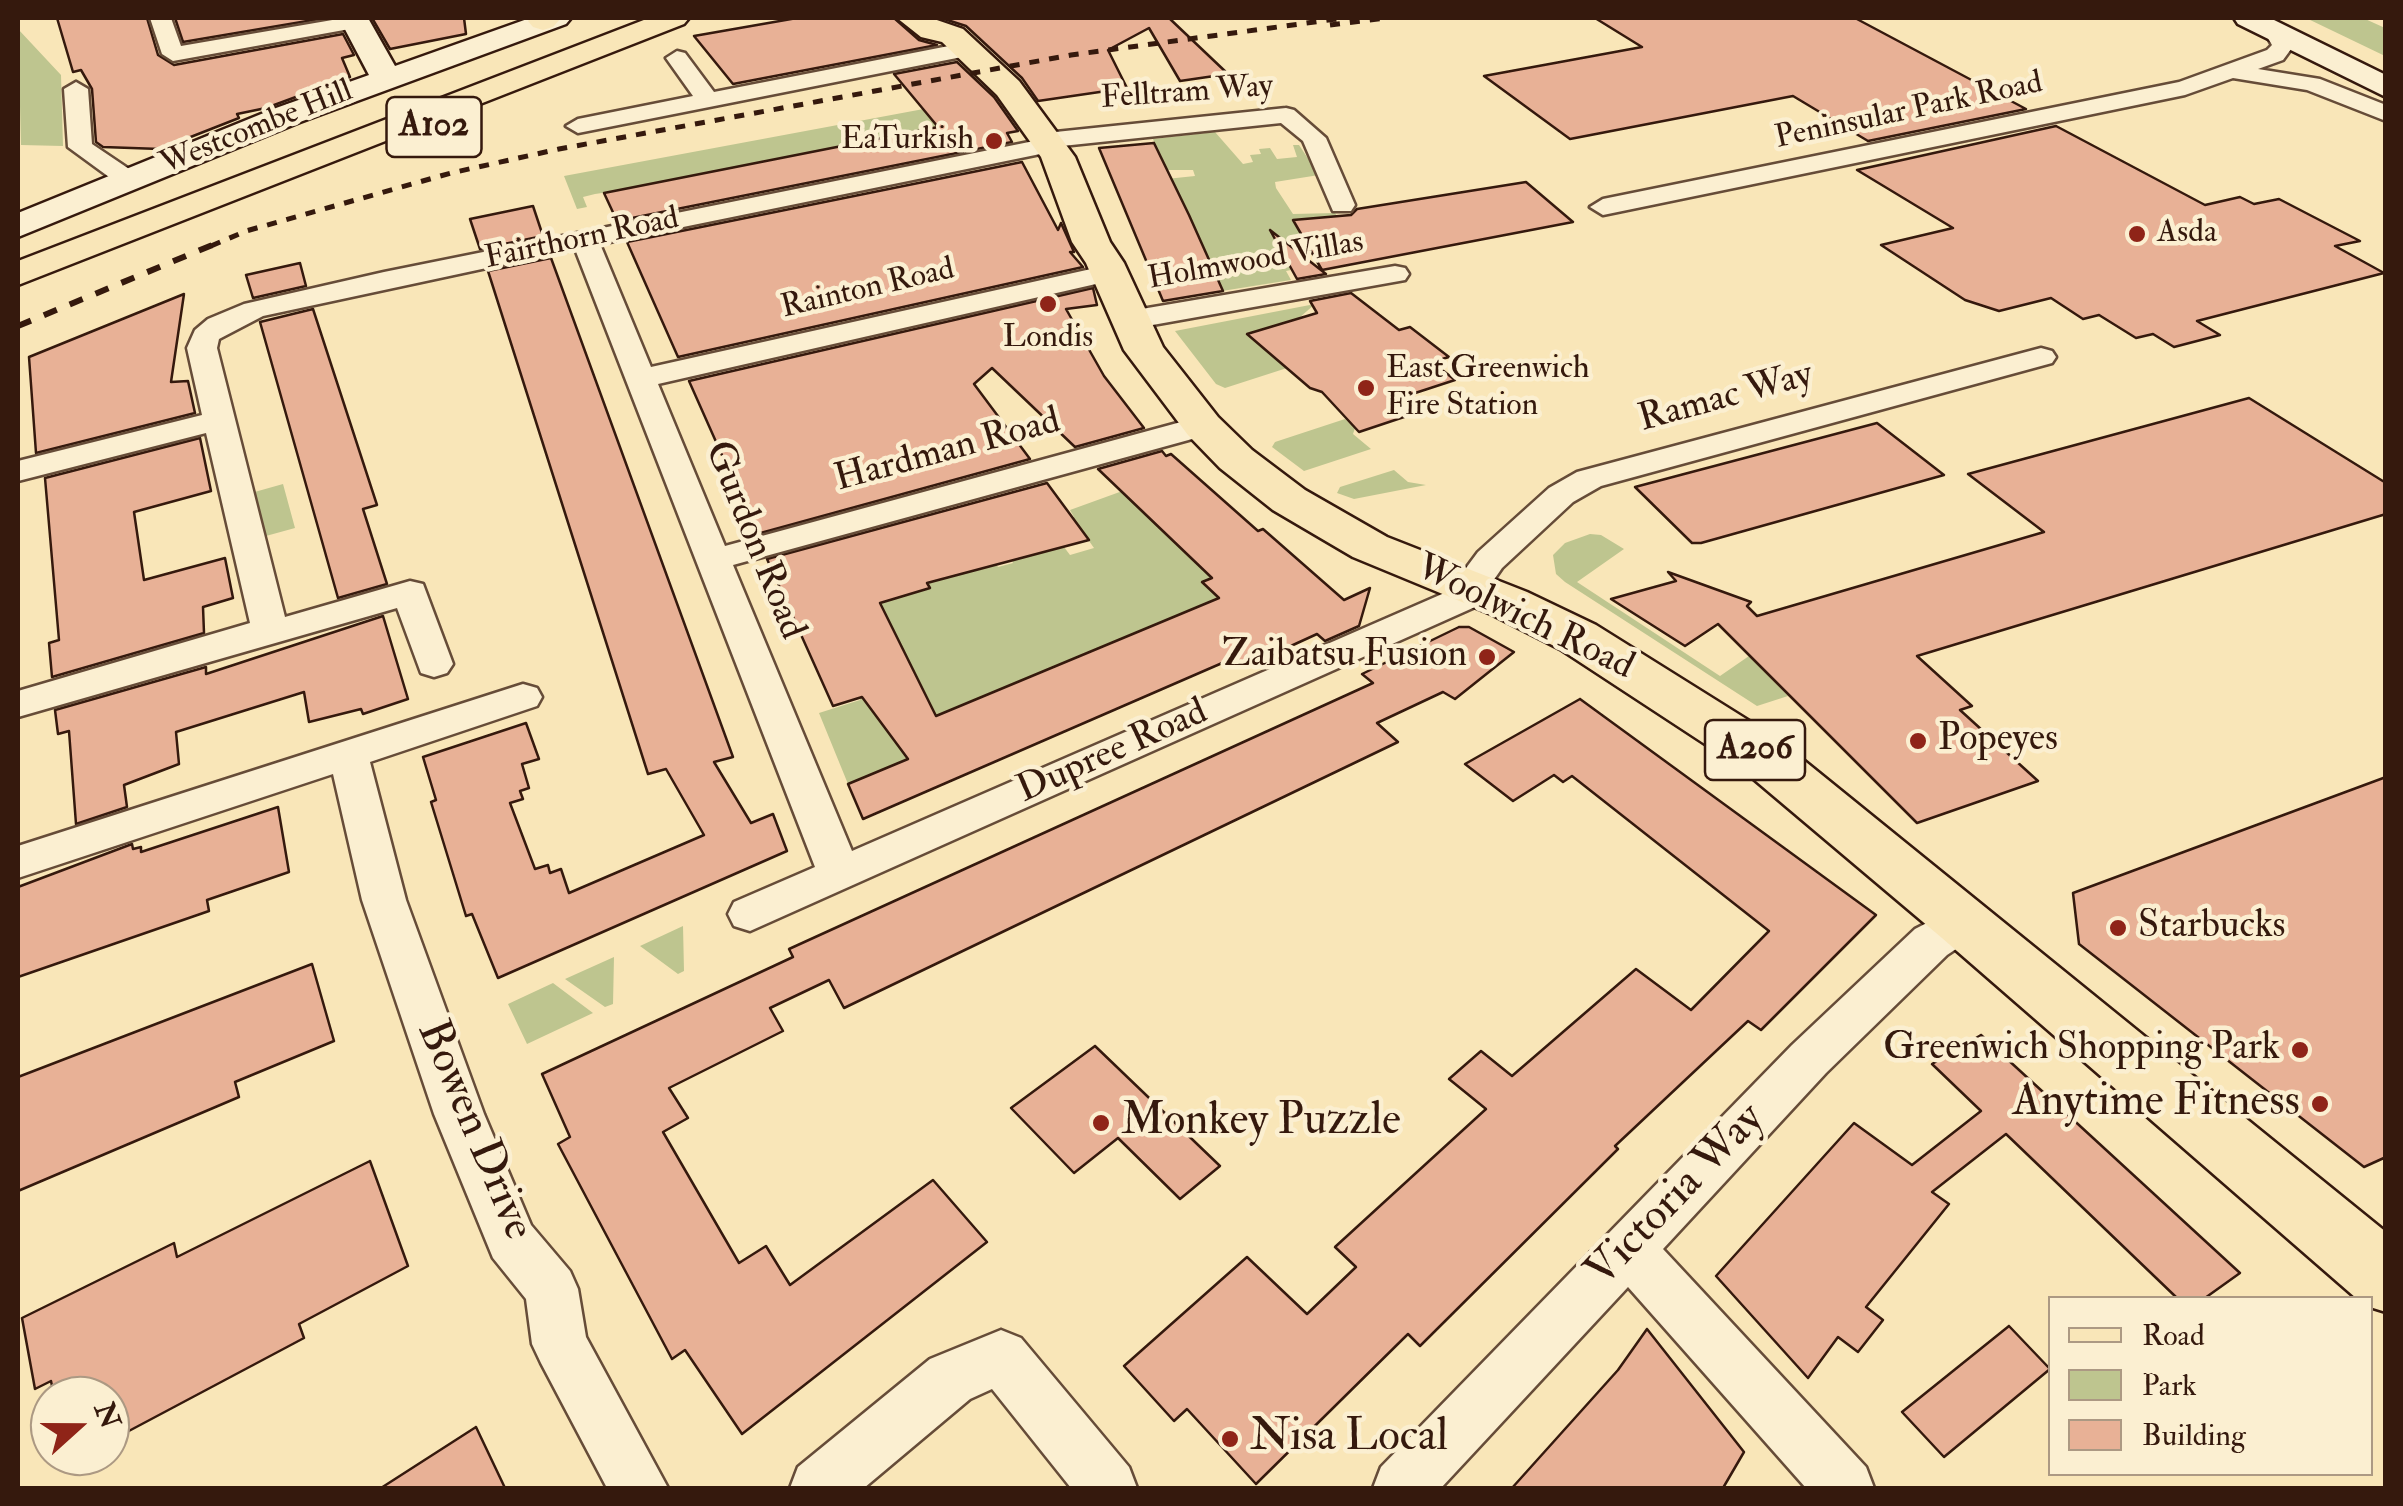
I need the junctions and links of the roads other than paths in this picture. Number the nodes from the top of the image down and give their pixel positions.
1 (161, 18) edge
2 (584, 18) edge
3 (627, 18) edge
4 (674, 18) edge
5 (710, 18) edge
6 (912, 18) edge
7 (2248, 18) edge
8 (548, 19) edge
9 (355, 20) edge
10 (2278, 25) edge
11 (955, 34) edge
12 (677, 58) dead end
13 (2386, 68) edge
14 (2226, 74) junction
15 (386, 78) junction
16 (2386, 88) edge
17 (76, 89) dead end
18 (708, 100) junction
19 (2386, 114) edge
20 (578, 126) dead end
21 (1048, 143) junction
22 (129, 180) junction
23 (1342, 205) dead end
24 (1603, 207) dead end
25 (153, 222) junction
26 (18, 226) edge
27 (584, 240) junction
28 (18, 249) edge
29 (1110, 273) junction
30 (18, 274) edge
31 (1395, 274) dead end
32 (1130, 320) junction
33 (2041, 357) dead end
34 (642, 378) junction
35 (219, 420) junction
36 (1204, 426) junction
37 (18, 472) edge
38 (716, 559) junction
39 (1470, 586) junction
40 (270, 630) junction
41 (434, 664) dead end
42 (523, 697) dead end
43 (18, 704) edge
44 (348, 754) junction
45 (18, 862) edge
46 (840, 875) junction
47 (750, 914) dead end
48 (1964, 921) junction
49 (1627, 1246) junction
50 (2386, 1278) edge
51 (639, 1488) edge
52 (819, 1488) edge
53 (1108, 1488) edge
54 (1402, 1488) edge
55 (1845, 1488) edge

1 - 9 street
2 - 28 main road
3 - 28 main road, A102
4 - 25 main road, A102
5 - 25 main road, A102
6 - 11 main road, Woolwich Road / A206
7 - 10 street
8 - 15 street, Westcombe Hill
9 - 15 street
10 - 13 street
10 - 14 street, Peninsular Park Road
10 - 16 street
11 - 18 street
11 - 21 main road, Woolwich Road / A206
12 - 18 street
14 - 19 street, Peninsular Park Road
14 - 24 street, Peninsular Park Road
15 - 22 street, Westcombe Hill
17 - 22 street
18 - 20 street
21 - 23 street, Felltram Way
21 - 27 street, Fairthorn Road
21 - 29 main road, Woolwich Road / A206
22 - 26 street, Westcombe Hill
25 - 30 main road, A102
27 - 34 street, Gurdon Road
27 - 35 street, Fairthorn Road
29 - 32 main road, Woolwich Road / A206
29 - 34 street, Rainton Road
31 - 32 street, Holmwood Villas
32 - 36 main road, Woolwich Road / A206
33 - 39 street, Ramac Way
34 - 38 street, Gurdon Road
35 - 37 street
35 - 40 street, Fairthorn Road
36 - 38 street, Hardman Road
36 - 39 main road, Woolwich Road / A206
38 - 46 street, Gurdon Road
39 - 46 street, Dupree Road
39 - 48 main road, Woolwich Road / A206
40 - 41 street
40 - 43 street
42 - 44 street
44 - 45 street
44 - 51 street, Bowen Drive
46 - 47 street, Dupree Road
48 - 49 street, Victoria Way
48 - 50 main road, Woolwich Road / A206
49 - 54 street, Victoria Way
49 - 55 street
52 - 53 street

